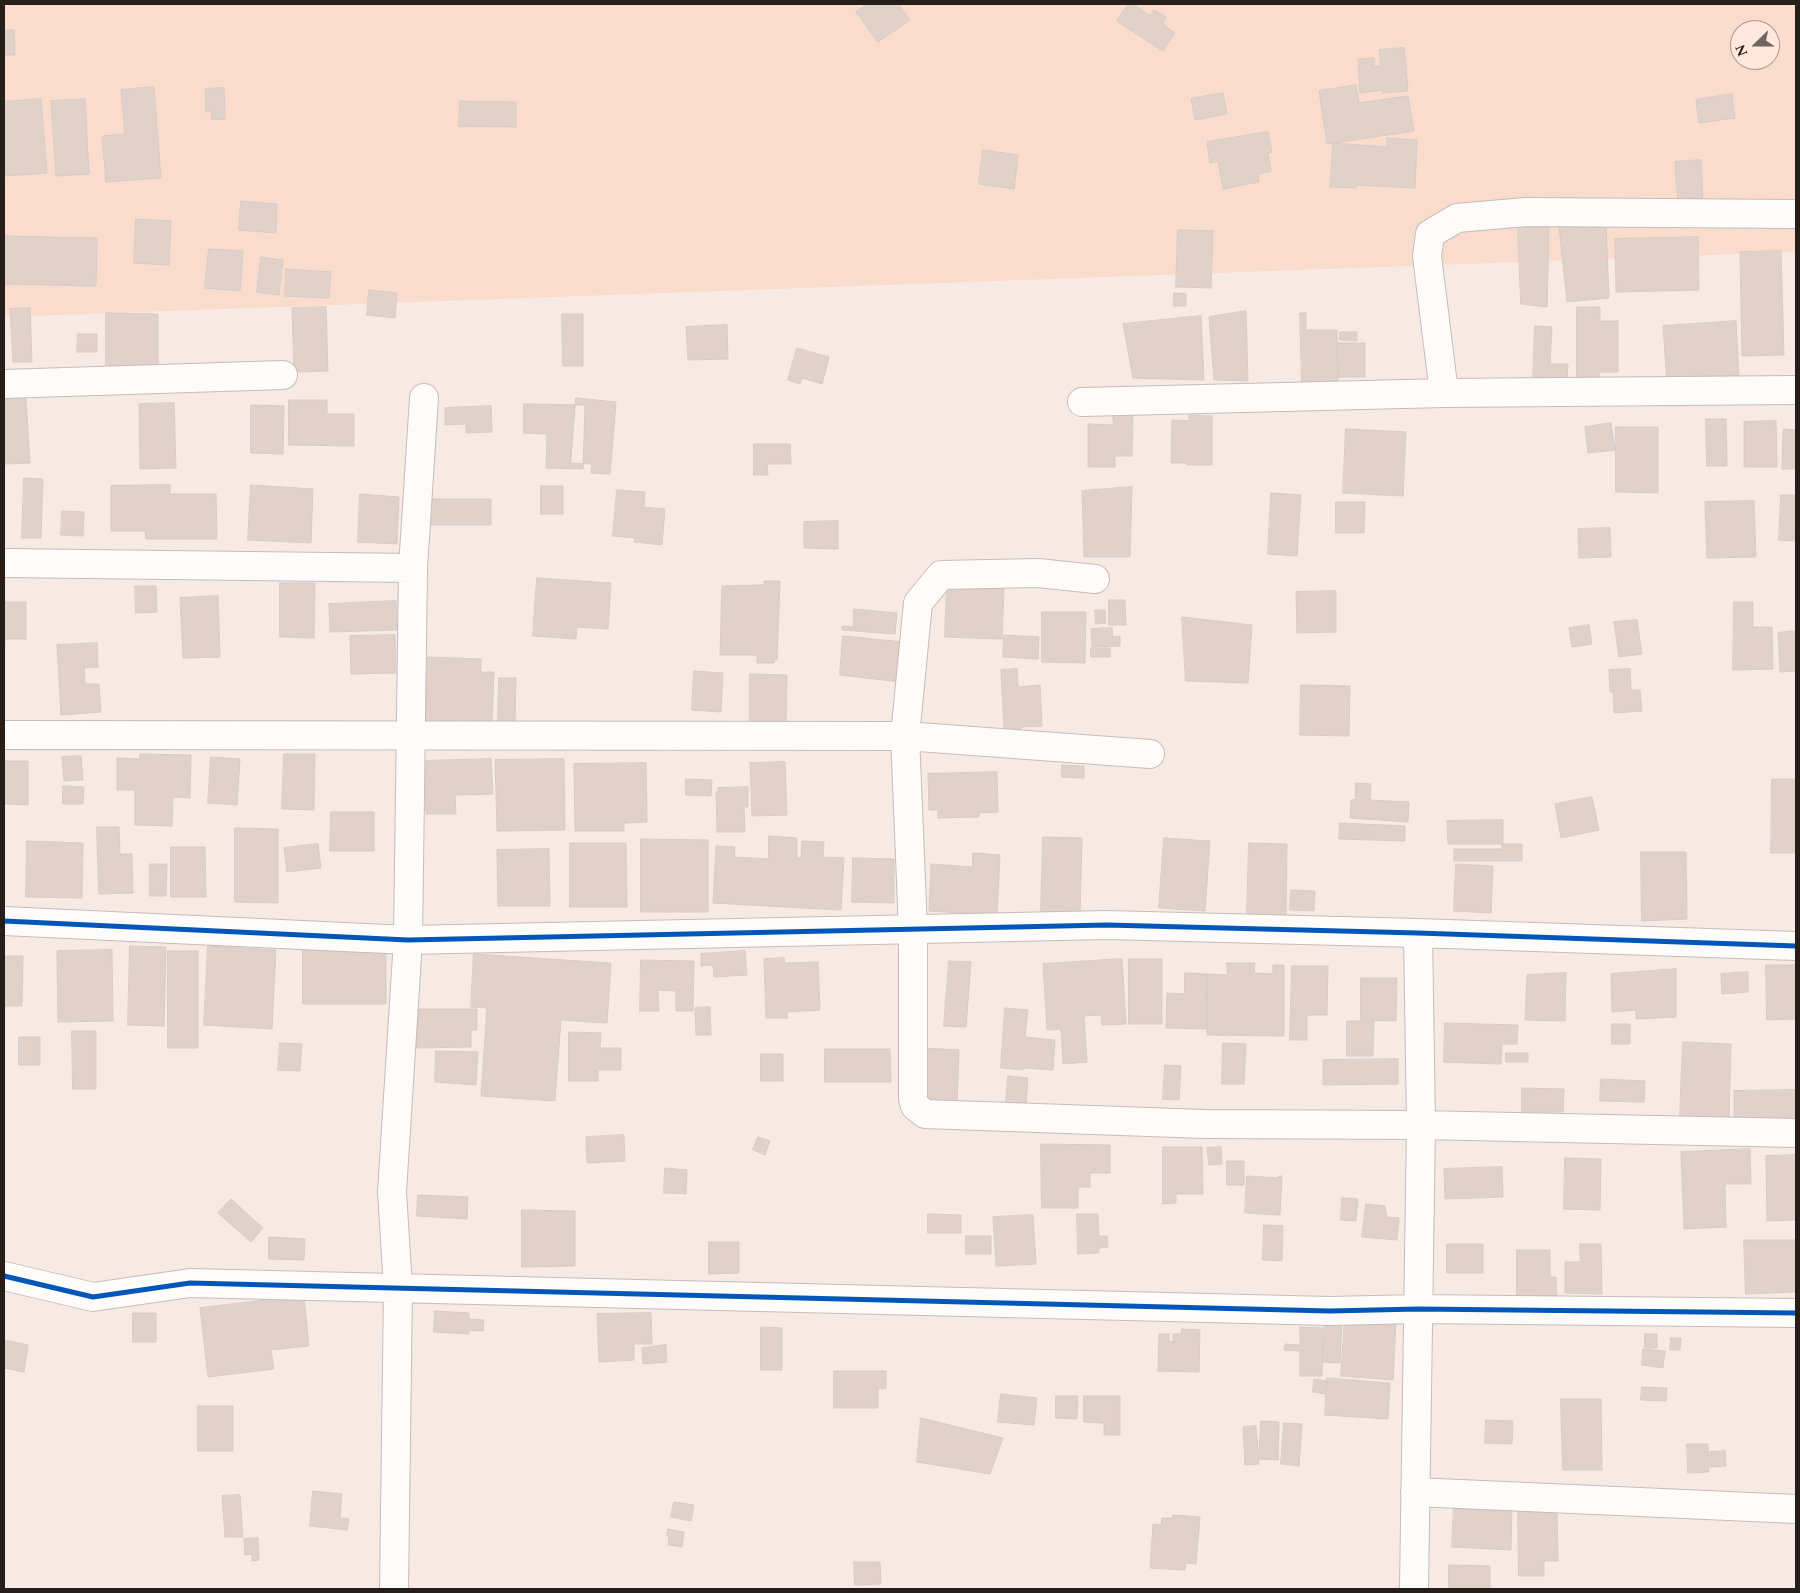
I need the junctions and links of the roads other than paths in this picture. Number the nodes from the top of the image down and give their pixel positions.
1 (1796, 214) edge
2 (283, 374) dead end
3 (4, 384) edge
4 (1796, 390) edge
5 (1444, 393) junction
6 (424, 398) dead end
7 (1082, 402) dead end
8 (4, 563) edge
9 (413, 568) junction
10 (1095, 578) dead end
11 (4, 735) edge
12 (410, 736) junction
13 (905, 736) junction
14 (1150, 754) dead end
15 (4, 921) edge
16 (913, 929) junction
17 (1418, 933) junction
18 (408, 940) junction
19 (1796, 946) edge
20 (1421, 1125) junction
21 (1796, 1133) edge
22 (4, 1276) edge
23 (398, 1288) junction
24 (1418, 1309) junction
25 (1796, 1313) edge
26 (1415, 1492) junction
27 (1796, 1509) edge
28 (394, 1589) edge
29 (1414, 1589) edge

1 - 5 street
2 - 3 street
4 - 5 street
5 - 7 street
6 - 9 street
8 - 9 street
9 - 12 street
10 - 13 street
11 - 12 street
12 - 13 street
12 - 18 street
13 - 14 street
13 - 16 street
15 - 18 street
16 - 17 street
16 - 18 street
16 - 20 street
17 - 19 street
17 - 20 street
18 - 23 street
20 - 21 street
20 - 24 street
22 - 23 street
23 - 24 street
23 - 28 street
24 - 25 street
24 - 26 street
26 - 27 street
26 - 29 street

